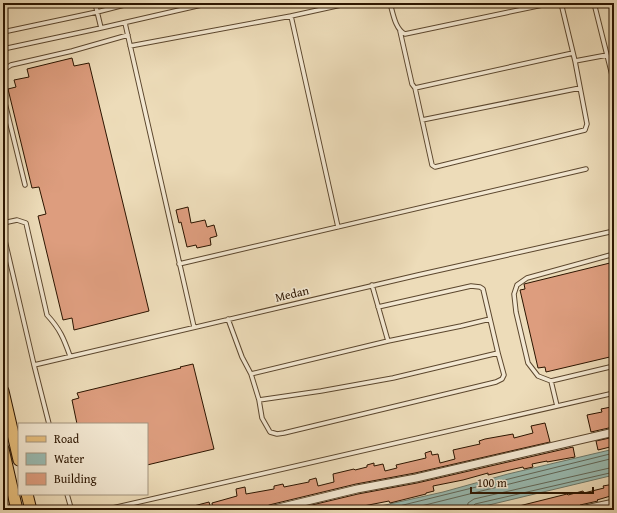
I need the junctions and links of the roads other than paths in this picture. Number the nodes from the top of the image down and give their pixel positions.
1 (95, 3) edge
2 (132, 3) edge
3 (210, 3) edge
4 (350, 3) edge
5 (390, 3) edge
6 (552, 3) edge
7 (561, 3) edge
8 (594, 3) edge
9 (97, 12) junction
10 (291, 16) junction
11 (125, 23) junction
12 (101, 28) junction
13 (400, 31) junction
14 (3, 32) edge
15 (128, 35) junction
16 (130, 46) junction
17 (3, 49) edge
18 (573, 53) junction
19 (607, 55) junction
20 (575, 61) junction
21 (3, 72) edge
22 (614, 82) edge
23 (415, 88) junction
24 (580, 88) junction
25 (3, 95) edge
26 (422, 120) junction
27 (586, 169) dead end
28 (25, 185) dead end
29 (3, 223) edge
30 (338, 227) junction
31 (614, 231) edge
32 (3, 232) edge
33 (614, 254) edge
34 (180, 264) junction
35 (372, 285) junction
36 (378, 307) junction
37 (228, 319) junction
38 (490, 319) junction
39 (194, 327) junction
40 (388, 341) junction
41 (498, 353) junction
42 (70, 356) junction
43 (34, 364) junction
44 (614, 366) edge
45 (252, 374) junction
46 (551, 381) junction
47 (3, 391) edge
48 (614, 393) edge
49 (259, 400) junction
50 (557, 406) junction
51 (49, 423) edge
52 (614, 432) edge
53 (3, 449) edge
54 (18, 456) edge
55 (27, 495) edge
56 (67, 495) edge
57 (614, 503) edge
58 (606, 508) edge
59 (17, 510) edge
60 (31, 510) edge
61 (72, 510) edge
62 (104, 510) edge
63 (270, 510) edge
64 (581, 510) edge

1 - 9 lane
2 - 9 lane
3 - 11 lane
4 - 10 lane
5 - 13 lane
6 - 13 lane
7 - 18 lane
8 - 19 lane
9 - 12 lane
9 - 14 lane
10 - 16 lane
10 - 30 lane
11 - 12 lane
11 - 15 lane
12 - 17 lane
13 - 23 lane
15 - 16 lane
15 - 21 lane
16 - 34 lane
18 - 20 lane
18 - 23 lane
19 - 20 lane
19 - 22 lane
20 - 24 lane
23 - 26 lane
24 - 26 lane
24 - 26 lane
25 - 28 lane
27 - 30 lane
29 - 42 lane
30 - 34 lane
31 - 35 lane, Medan
32 - 43 lane
33 - 46 lane
34 - 39 lane
35 - 36 lane
35 - 37 lane, Medan
36 - 38 lane
36 - 40 lane
37 - 39 lane, Medan
37 - 45 lane
38 - 40 lane
38 - 41 lane
39 - 42 lane, Medan
40 - 45 lane
41 - 49 lane
41 - 49 lane
42 - 43 lane, Medan
43 - 51 lane
44 - 46 lane
45 - 49 lane
46 - 50 lane
47 - 54 main road
48 - 50 lane
50 - 62 lane
52 - 63 street
53 - 59 main road
55 - 60 main road
56 - 61 lane
57 - 58 street
58 - 64 street

